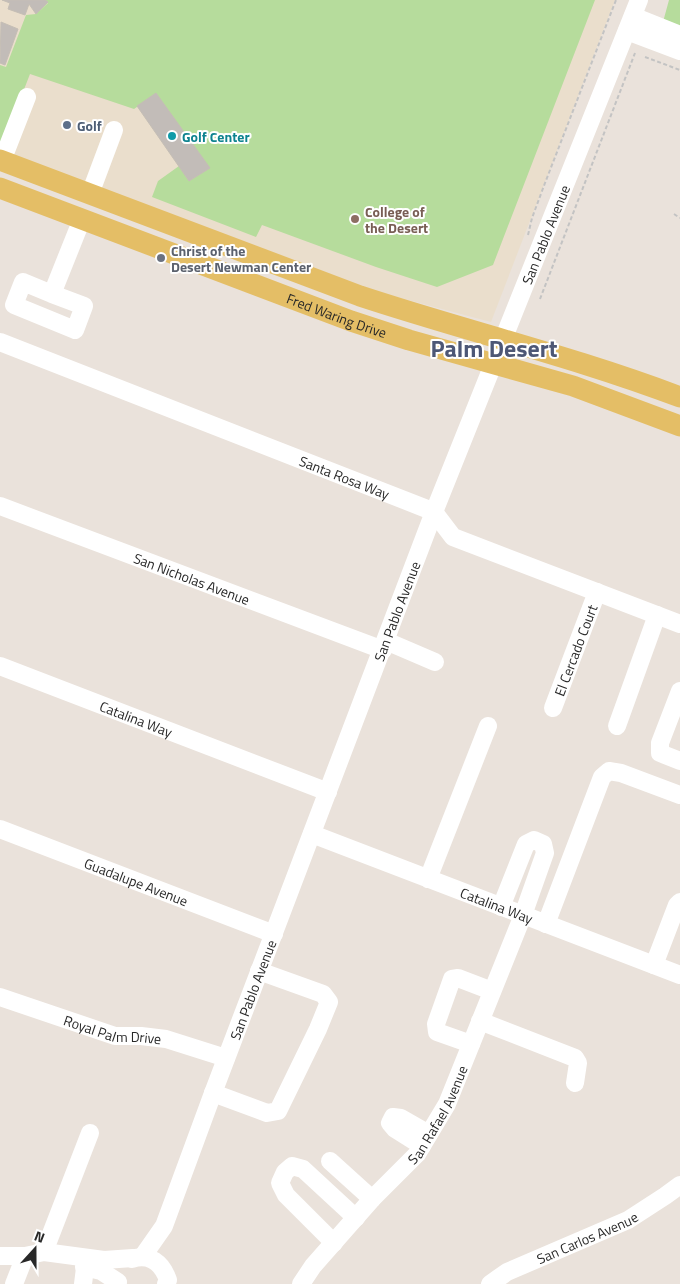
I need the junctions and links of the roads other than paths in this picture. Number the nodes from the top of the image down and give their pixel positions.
1 (633, 16) edge
2 (680, 35) edge
3 (680, 51) edge
4 (27, 97) dead end
5 (114, 130) dead end
6 (1, 160) edge
7 (0, 188) edge
8 (90, 194) junction
9 (82, 219) junction
10 (52, 294) dead end
11 (503, 339) junction
12 (0, 342) edge
13 (493, 364) junction
14 (680, 397) edge
15 (680, 426) edge
16 (0, 506) edge
17 (434, 512) junction
18 (597, 592) junction
19 (657, 615) junction
20 (680, 624) edge
21 (384, 646) junction
22 (435, 662) dead end
23 (0, 666) edge
24 (680, 691) edge
25 (553, 708) dead end
26 (488, 726) dead end
27 (617, 726) dead end
28 (680, 761) edge
29 (328, 792) junction
30 (680, 795) edge
31 (0, 829) edge
32 (312, 834) junction
33 (428, 879) junction
34 (680, 902) edge
35 (501, 907) junction
36 (523, 915) junction
37 (546, 924) junction
38 (274, 934) junction
39 (654, 965) junction
40 (259, 971) junction
41 (680, 975) edge
42 (492, 991) junction
43 (0, 997) edge
44 (480, 1021) junction
45 (471, 1044) junction
46 (226, 1058) junction
47 (575, 1083) dead end
48 (213, 1093) junction
49 (398, 1123) dead end
50 (90, 1133) dead end
51 (426, 1140) junction
52 (330, 1161) dead end
53 (680, 1185) edge
54 (372, 1199) junction
55 (356, 1218) junction
56 (164, 1226) junction
57 (334, 1242) junction
58 (44, 1252) junction
59 (0, 1256) edge
60 (25, 1256) junction
61 (138, 1257) junction
62 (84, 1276) edge
63 (167, 1278) edge
64 (119, 1283) edge
65 (14, 1284) edge
66 (301, 1284) edge
67 (490, 1284) edge

1 - 2 street
1 - 3 street
1 - 11 street, San Pablo Avenue
4 - 6 street
5 - 8 street
6 - 8 main road, Fred Waring Drive
7 - 9 main road, Fred Waring Drive
8 - 11 main road, Fred Waring Drive
9 - 10 street
9 - 13 main road, Fred Waring Drive
11 - 13 street, San Pablo Avenue
11 - 14 main road, Fred Waring Drive
12 - 17 street, Santa Rosa Way
13 - 15 main road, Fred Waring Drive
13 - 17 street, San Pablo Avenue
16 - 21 street, San Nicholas Avenue
17 - 18 street
17 - 21 street, San Pablo Avenue
18 - 19 street
18 - 25 street, El Cercado Court
19 - 20 street
19 - 27 street
21 - 22 street, San Nicholas Avenue
21 - 29 street, San Pablo Avenue
23 - 29 street, Catalina Way
24 - 28 street
26 - 33 street
29 - 32 street, San Pablo Avenue
30 - 37 street
31 - 38 street, Guadalupe Avenue
32 - 33 street, Catalina Way
32 - 38 street, San Pablo Avenue
33 - 35 street, Catalina Way
34 - 39 street
35 - 36 street, Catalina Way
35 - 36 street, San Rafael Avenue
36 - 37 street, Catalina Way
36 - 42 street, San Rafael Avenue
37 - 39 street, Catalina Way
38 - 40 street, San Pablo Avenue
39 - 41 street, Catalina Way
40 - 46 street, San Pablo Avenue
40 - 48 street
42 - 44 street, San Rafael Avenue
42 - 45 street
43 - 46 street, Royal Palm Drive
44 - 45 street, San Rafael Avenue
44 - 47 street
45 - 51 street, San Rafael Avenue
46 - 48 street, San Pablo Avenue
48 - 56 street, San Pablo Avenue
49 - 51 street
50 - 58 street
51 - 54 street, San Rafael Avenue
52 - 54 street
53 - 67 street, San Carlos Avenue
54 - 55 street, San Rafael Avenue
55 - 57 street, San Rafael Avenue
55 - 57 street
56 - 61 street, San Pablo Avenue
56 - 63 street, San Pablo Avenue
57 - 66 street, San Rafael Avenue
58 - 60 street
58 - 61 street
59 - 60 street
60 - 62 street
60 - 65 street
61 - 63 street, San Pablo Avenue
61 - 64 street, San Pablo Avenue
62 - 64 street

